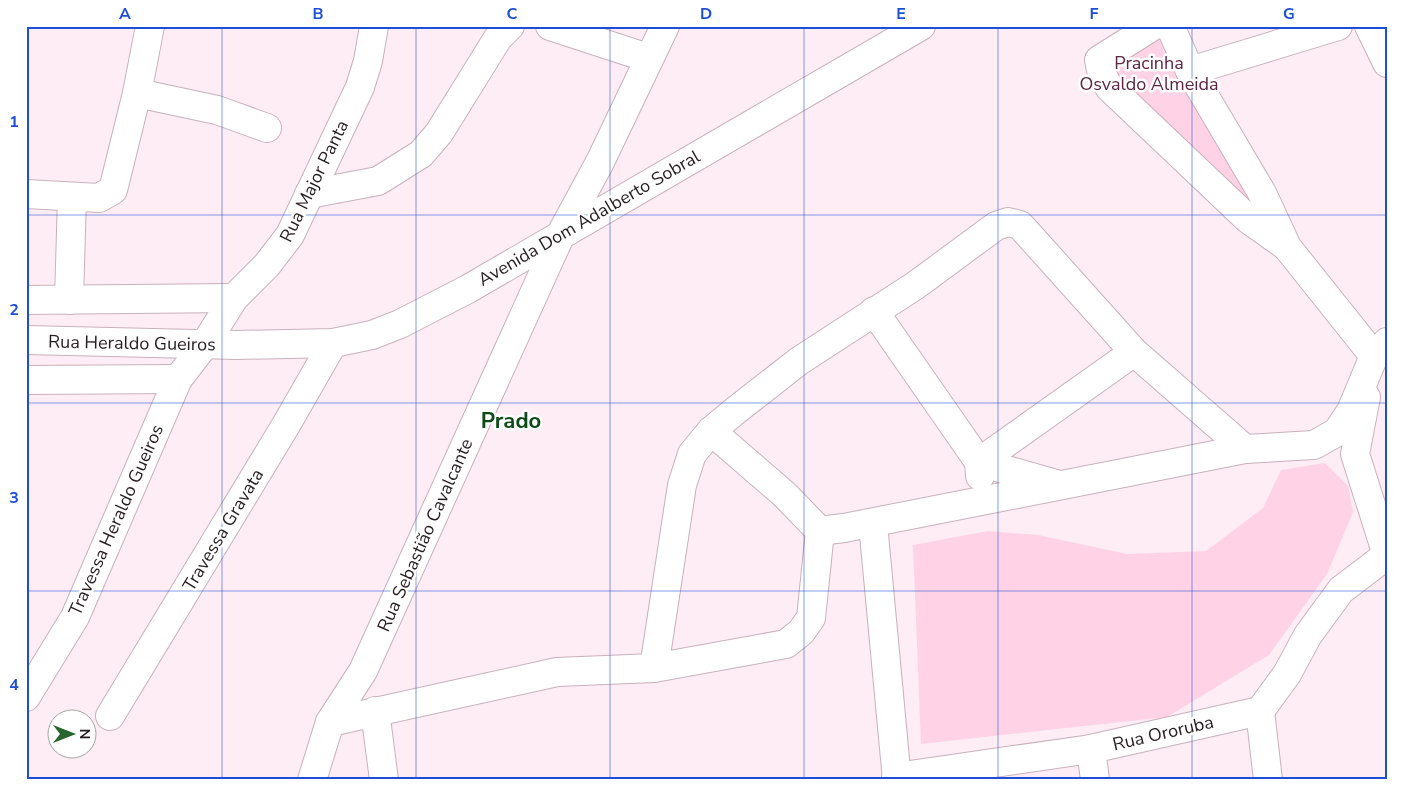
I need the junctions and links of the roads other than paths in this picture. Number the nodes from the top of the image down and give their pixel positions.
1 (150, 26) edge
2 (374, 26) edge
3 (510, 26) edge
4 (550, 26) edge
5 (665, 26) edge
6 (921, 26) edge
7 (1153, 26) edge
8 (1170, 26) edge
9 (1338, 26) edge
10 (1370, 26) edge
11 (648, 58) junction
12 (1387, 63) edge
13 (1190, 71) junction
14 (137, 93) junction
15 (268, 128) dead end
16 (26, 194) edge
17 (309, 194) junction
18 (72, 197) junction
19 (561, 234) junction
20 (1287, 247) junction
21 (234, 298) junction
22 (26, 300) edge
23 (69, 300) junction
24 (874, 311) junction
25 (26, 340) edge
26 (205, 344) junction
27 (328, 344) junction
28 (237, 345) joint
29 (1380, 349) edge
30 (1134, 352) junction
31 (178, 379) junction
32 (26, 380) edge
33 (711, 431) junction
34 (1245, 450) junction
35 (979, 462) junction
36 (1063, 486) junction
37 (981, 502) junction
38 (873, 524) junction
39 (820, 532) junction
40 (1387, 555) edge
41 (1375, 576) edge
42 (654, 668) junction
43 (26, 697) edge
44 (375, 711) junction
45 (1260, 711) junction
46 (110, 716) dead end
47 (330, 722) junction
48 (1091, 749) junction
49 (896, 778) edge
50 (312, 780) edge
51 (384, 780) edge
52 (1095, 780) edge
53 (1268, 780) edge

1 - 14 street
2 - 17 street, Rua Major Panta
3 - 17 street
4 - 11 street
5 - 11 street, Rua Sebastião Cavalcante
6 - 19 street, Avenida Dom Adalberto Sobral
7 - 20 street
8 - 13 street
9 - 13 street
10 - 12 street
11 - 19 street, Rua Sebastião Cavalcante
13 - 20 street
14 - 15 street
14 - 18 street
16 - 18 street
17 - 21 street, Rua Major Panta
18 - 23 street
19 - 27 street, Avenida Dom Adalberto Sobral
19 - 47 street, Rua Sebastião Cavalcante
20 - 29 street
21 - 23 street
21 - 26 street, Rua Major Panta
22 - 23 street
24 - 30 street
24 - 33 street
24 - 35 street
25 - 26 street, Rua Heraldo Gueiros
26 - 28 street, Rua Heraldo Gueiros
26 - 31 street, Travessa Heraldo Gueiros
27 - 28 street, Avenida Dom Adalberto Sobral
27 - 46 street, Travessa Gravata
29 - 34 street
29 - 40 street
30 - 34 street
30 - 35 street
31 - 32 street
31 - 43 street, Travessa Heraldo Gueiros
33 - 39 street
33 - 42 street
34 - 36 street
35 - 36 street
35 - 37 street
36 - 37 street
37 - 38 street
38 - 39 street
38 - 49 street
39 - 42 street
40 - 41 street
41 - 45 street
42 - 44 street
44 - 47 street
44 - 51 street
45 - 48 street, Rua Ororuba
45 - 53 street
47 - 50 street, Rua Sebastião Cavalcante
48 - 49 street, Rua Ororuba
48 - 52 street

